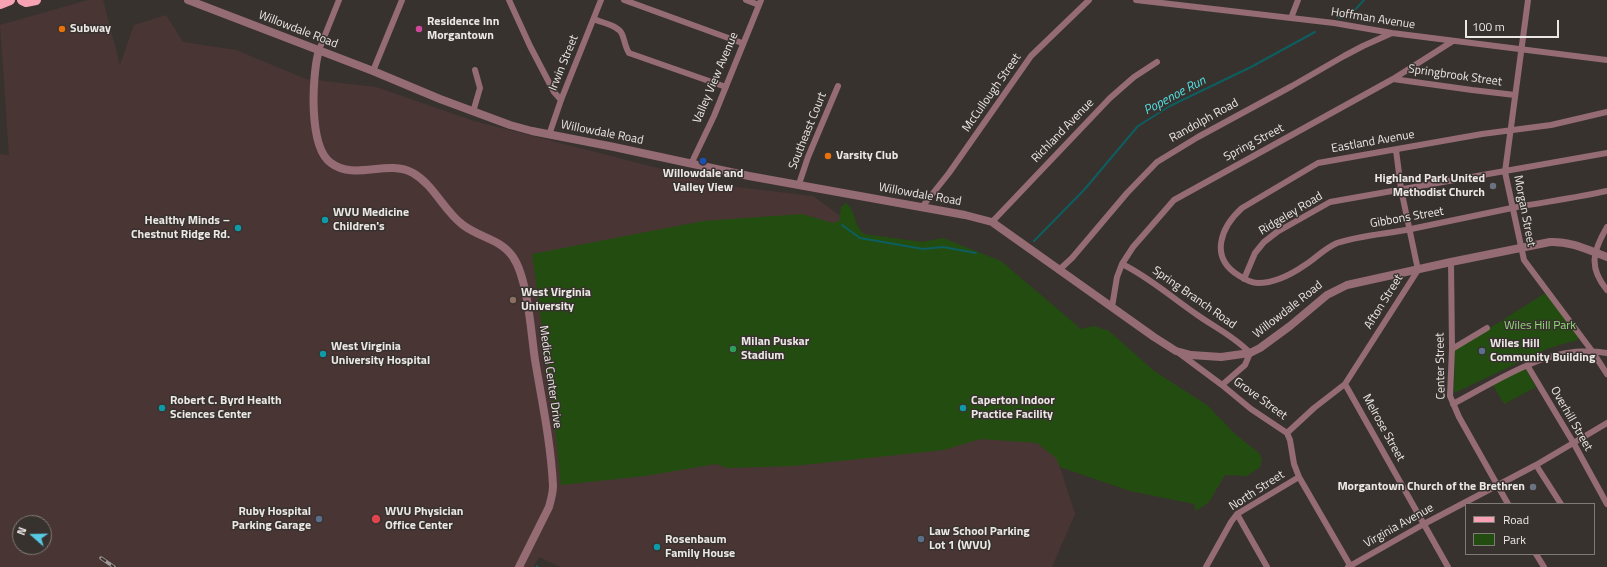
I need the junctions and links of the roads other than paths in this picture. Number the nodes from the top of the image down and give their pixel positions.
1 (10, 0) edge
2 (22, 0) edge
3 (36, 0) edge
4 (188, 0) edge
5 (339, 0) edge
6 (402, 0) edge
7 (509, 0) edge
8 (601, 0) edge
9 (624, 0) edge
10 (746, 0) edge
11 (1089, 0) edge
12 (1136, 0) edge
13 (1194, 0) edge
14 (1298, 0) edge
15 (1528, 0) edge
16 (760, 2) edge
17 (0, 4) edge
18 (1190, 7) junction
19 (1291, 18) junction
20 (594, 19) junction
21 (1392, 33) junction
22 (1453, 41) junction
23 (742, 43) junction
24 (319, 50) junction
25 (1521, 50) junction
26 (1607, 60) edge
27 (1157, 62) dead end
28 (475, 70) dead end
29 (373, 71) junction
30 (1393, 79) junction
31 (838, 86) dead end
32 (726, 87) junction
33 (1515, 95) junction
34 (561, 100) junction
35 (473, 112) junction
36 (1607, 112) edge
37 (1510, 130) junction
38 (549, 136) junction
39 (1396, 150) junction
40 (1607, 153) edge
41 (691, 164) junction
42 (1505, 172) junction
43 (799, 184) junction
44 (1401, 189) junction
45 (1607, 191) edge
46 (922, 207) junction
47 (1512, 208) junction
48 (992, 222) junction
49 (1607, 227) edge
50 (1410, 229) junction
51 (1520, 248) junction
52 (1594, 252) junction
53 (1607, 257) edge
54 (1451, 262) junction
55 (1122, 264) junction
56 (1059, 270) junction
57 (1418, 270) junction
58 (1244, 279) junction
59 (1607, 290) edge
60 (1112, 306) junction
61 (1487, 328) dead end
62 (1452, 349) junction
63 (1176, 351) junction
64 (1592, 351) junction
65 (1250, 353) junction
66 (1607, 353) edge
67 (1527, 365) junction
68 (1607, 374) edge
69 (1345, 384) junction
70 (1222, 385) junction
71 (1452, 404) junction
72 (1607, 423) edge
73 (1287, 433) junction
74 (1573, 442) junction
75 (1536, 465) junction
76 (1299, 477) junction
77 (1498, 486) junction
78 (1507, 503) edge
79 (1560, 503) edge
80 (1607, 504) edge
81 (1237, 514) junction
82 (1424, 524) junction
83 (1537, 555) edge
84 (519, 567) edge
85 (1206, 567) edge
86 (1266, 567) edge
87 (1350, 567) edge
88 (1448, 567) edge
89 (1544, 567) edge

1 - 17 main road
2 - 3 main road
4 - 24 street, Willowdale Road
5 - 24 street
6 - 29 street
7 - 34 street
8 - 20 street, Irwin Street
9 - 23 street
10 - 16 street
11 - 46 street, McCullough Street
12 - 18 street, Hoffman Avenue
13 - 18 street
14 - 19 street
15 - 25 street, Morgan Street
16 - 23 street, Valley View Avenue
18 - 19 street, Hoffman Avenue
19 - 21 street, Hoffman Avenue
20 - 32 street
20 - 34 street, Irwin Street
21 - 22 street, Hoffman Avenue
21 - 56 street, Randolph Road
22 - 25 street, Hoffman Avenue
22 - 30 street, Spring Street
23 - 32 street, Valley View Avenue
24 - 29 street, Willowdale Road
24 - 84 street, Medical Center Drive
25 - 26 street, Hoffman Avenue
25 - 33 street, Morgan Street
27 - 48 street, Richland Avenue
28 - 35 street
29 - 35 street, Willowdale Road
30 - 33 street, Springbrook Street
30 - 55 street, Spring Street
31 - 43 street, Southeast Court
32 - 41 street, Valley View Avenue
33 - 37 street, Morgan Street
34 - 38 street, Irwin Street
35 - 38 street, Willowdale Road
36 - 37 street, Eastland Avenue
37 - 39 street, Eastland Avenue
37 - 42 street, Morgan Street
38 - 41 street, Willowdale Road
39 - 44 street, Afton Street
39 - 58 street, Eastland Avenue
40 - 42 street, Ridgeley Road
41 - 43 street, Willowdale Road
42 - 44 street, Ridgeley Road
42 - 47 street, Morgan Street
43 - 46 street, Willowdale Road
44 - 50 street, Afton Street
44 - 58 street, Ridgeley Road
45 - 47 street, Gibbons Street
46 - 48 street, Willowdale Road
47 - 50 street, Gibbons Street
47 - 51 street, Morgan Street
48 - 56 street, Willowdale Road
49 - 52 street
50 - 57 street, Afton Street
50 - 58 street, Gibbons Street
51 - 52 street, Willowdale Road
51 - 54 street, Willowdale Road
51 - 64 street, Morgan Street
52 - 53 street, Willowdale Road
52 - 59 street
54 - 57 street, Willowdale Road
54 - 62 street, Center Street
55 - 60 street, Spring Street
55 - 65 street, Spring Branch Road
56 - 60 street, Willowdale Road
57 - 65 street, Willowdale Road
57 - 69 street, Afton Street
60 - 63 street, Willowdale Road
61 - 62 street
62 - 71 street, Center Street
63 - 65 street, Willowdale Road
63 - 70 street, Grove Street
64 - 66 street
64 - 67 street
64 - 68 street, Morgan Street
65 - 70 street
67 - 71 street
67 - 74 street, Overhill Street
69 - 73 street, Afton Street
69 - 82 street, Melrose Street
70 - 73 street, Grove Street
71 - 77 street, Center Street
72 - 74 street, Virginia Avenue
73 - 76 street, Grove Street
74 - 75 street, Virginia Avenue
74 - 80 street, Overhill Street
75 - 77 street, Virginia Avenue
75 - 79 street
76 - 81 street, North Street
76 - 87 street, Grove Street
77 - 78 street, Center Street
77 - 82 street, Virginia Avenue
81 - 85 street, North Street
81 - 86 street
82 - 87 street, Virginia Avenue
82 - 88 street, Melrose Street
83 - 89 street

